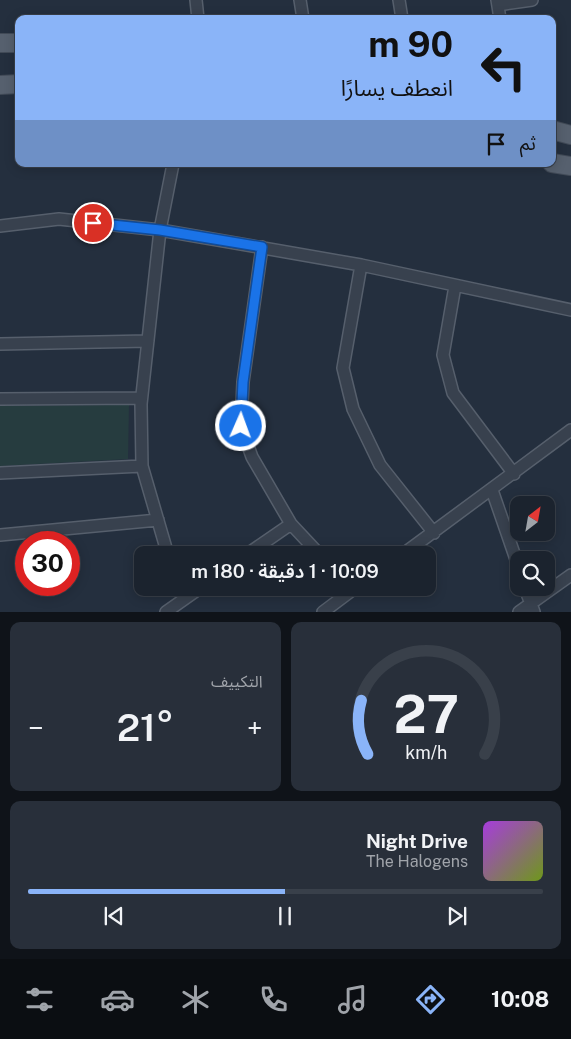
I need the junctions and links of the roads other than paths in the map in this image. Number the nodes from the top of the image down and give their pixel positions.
1 (196, 0) edge
2 (300, 0) edge
3 (399, 0) edge
4 (532, 0) edge
5 (498, 2) edge
6 (198, 15) edge
7 (302, 15) edge
8 (401, 15) edge
9 (500, 15) edge
10 (0, 42) edge
11 (15, 43) edge
12 (15, 84) edge
13 (0, 85) edge
14 (556, 131) edge
15 (571, 135) edge
16 (556, 163) edge
17 (571, 166) edge
18 (172, 167) edge
19 (0, 226) edge
20 (160, 230) junction
21 (262, 247) junction
22 (361, 265) junction
23 (455, 286) junction
24 (571, 310) edge
25 (148, 341) junction
26 (0, 344) edge
27 (0, 398) edge
28 (141, 398) junction
29 (571, 430) edge
30 (142, 466) junction
31 (0, 473) edge
32 (514, 474) junction
33 (492, 490) junction
34 (158, 520) junction
35 (291, 524) junction
36 (434, 533) junction
37 (0, 535) edge
38 (165, 546) edge
39 (259, 546) edge
40 (312, 546) edge
41 (415, 546) edge
42 (513, 551) edge
43 (571, 575) edge
44 (182, 596) edge
45 (342, 596) edge
46 (532, 607) edge
47 (166, 612) edge
48 (322, 612) edge
49 (519, 612) edge

1 - 6 street
2 - 7 street
3 - 8 street
4 - 5 street
5 - 9 street
10 - 11 main road
12 - 13 main road
14 - 15 main road
16 - 17 main road
18 - 20 street
19 - 20 street
20 - 21 street
20 - 25 street
21 - 22 street
21 - 35 street
22 - 23 street
22 - 36 street
23 - 24 street
23 - 32 street
25 - 26 street
25 - 28 street
27 - 28 street
28 - 30 street
29 - 32 street
30 - 31 street
30 - 34 street
32 - 33 street
33 - 36 street
33 - 42 street
34 - 37 street
34 - 38 street
35 - 39 street
35 - 40 street
36 - 41 street
43 - 46 street
44 - 47 street
45 - 48 street
46 - 49 street

